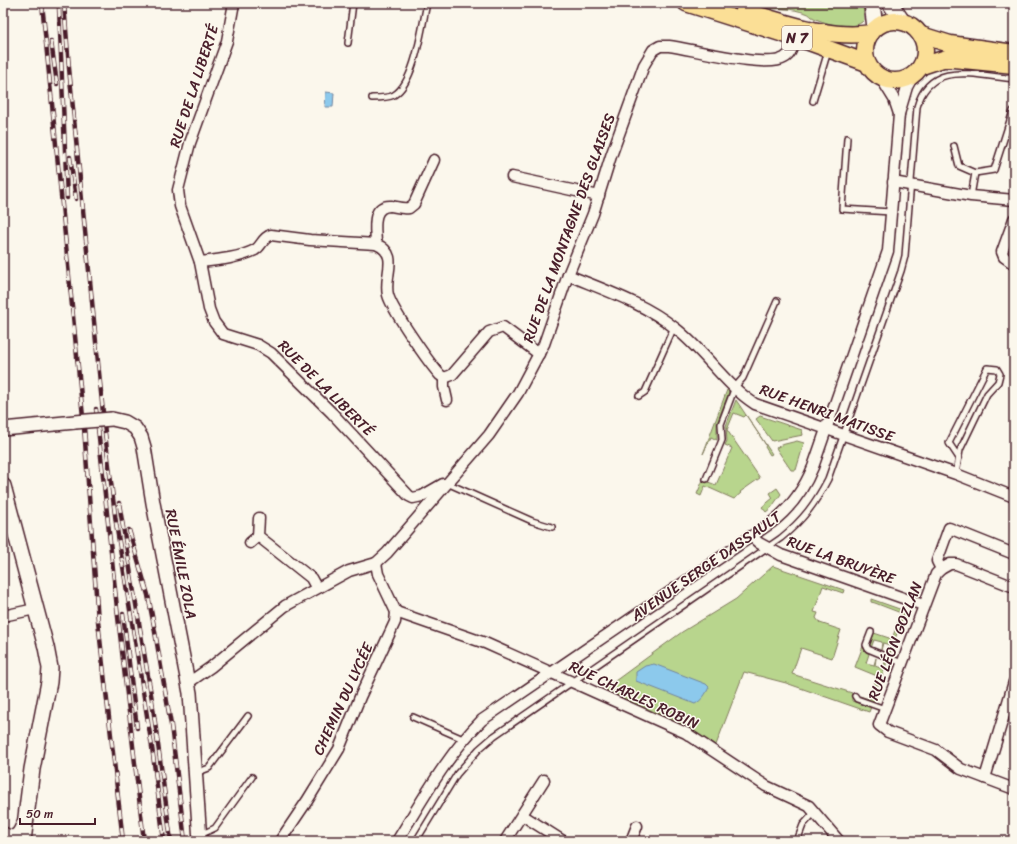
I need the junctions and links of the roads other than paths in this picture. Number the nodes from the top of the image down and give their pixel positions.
1 (234, 3) edge
2 (354, 3) edge
3 (427, 3) edge
4 (686, 3) edge
5 (714, 3) edge
6 (872, 3) edge
7 (890, 3) edge
8 (902, 21) junction
9 (873, 30) junction
10 (921, 35) junction
11 (794, 37) junction
12 (348, 43) dead end
13 (829, 48) junction
14 (1014, 53) edge
15 (867, 63) junction
16 (1014, 65) edge
17 (918, 71) junction
18 (881, 78) junction
19 (1014, 79) edge
20 (372, 98) dead end
21 (813, 101) dead end
22 (1013, 111) dead end
23 (898, 114) junction
24 (847, 138) dead end
25 (954, 146) dead end
26 (434, 160) dead end
27 (975, 173) junction
28 (512, 177) dead end
29 (893, 182) junction
30 (910, 185) junction
31 (599, 196) junction
32 (971, 196) junction
33 (1014, 200) edge
34 (891, 212) junction
35 (1014, 219) edge
36 (376, 244) junction
37 (200, 262) junction
38 (1014, 264) edge
39 (568, 275) junction
40 (778, 300) dead end
41 (674, 327) junction
42 (539, 354) junction
43 (444, 378) junction
44 (735, 387) junction
45 (639, 396) dead end
46 (447, 400) dead end
47 (3, 429) edge
48 (826, 430) junction
49 (844, 435) junction
50 (959, 458) junction
51 (956, 474) junction
52 (706, 479) dead end
53 (446, 483) junction
54 (3, 486) edge
55 (1014, 497) edge
56 (259, 518) dead end
57 (552, 527) dead end
58 (258, 536) junction
59 (751, 536) junction
60 (250, 543) dead end
61 (768, 548) junction
62 (1014, 554) edge
63 (376, 563) junction
64 (941, 568) junction
65 (316, 587) junction
66 (1014, 587) edge
67 (923, 605) junction
68 (35, 609) junction
69 (396, 612) junction
70 (3, 616) edge
71 (871, 632) dead end
72 (902, 663) junction
73 (550, 673) junction
74 (571, 682) junction
75 (1014, 682) edge
76 (188, 683) junction
77 (856, 696) dead end
78 (885, 709) junction
79 (248, 716) dead end
80 (413, 717) dead end
81 (463, 739) junction
82 (196, 773) junction
83 (252, 777) dead end
84 (985, 778) junction
85 (544, 780) dead end
86 (1014, 789) edge
87 (815, 812) junction
88 (522, 815) junction
89 (3, 825) edge
90 (637, 826) dead end
91 (3, 832) edge
92 (200, 838) edge
93 (18, 839) edge
94 (280, 841) edge
95 (397, 841) edge
96 (416, 841) edge
97 (505, 841) edge
98 (563, 841) edge
99 (631, 841) edge
100 (798, 841) edge
101 (839, 841) edge

1 - 37 street, RUE DE LA LIBERTÉ
2 - 12 lane
3 - 20 lane
4 - 11 main road, N 7
5 - 9 main road, N 7
6 - 9 main road
7 - 8 main road
8 - 9 main road
8 - 10 main road
9 - 15 main road
10 - 14 main road
10 - 17 main road
11 - 13 main road, N 7
11 - 31 street, RUE DE LA MONTAGNE DES GLAISES
13 - 15 main road, N 7
13 - 21 lane
15 - 18 main road
16 - 17 main road
17 - 18 main road
17 - 23 street, AVENUE SERGE DASSAULT
18 - 23 street, AVENUE SERGE DASSAULT
19 - 30 lane
22 - 27 lane
23 - 29 street, AVENUE SERGE DASSAULT
24 - 34 lane
25 - 27 lane
26 - 36 street
27 - 32 lane
28 - 31 street
29 - 30 street
29 - 34 street, AVENUE SERGE DASSAULT
30 - 32 street
30 - 49 lane
31 - 39 street, RUE DE LA MONTAGNE DES GLAISES
32 - 33 street
34 - 48 street, AVENUE SERGE DASSAULT
35 - 38 street
36 - 37 street
36 - 43 street
37 - 53 street, RUE DE LA LIBERTÉ
39 - 41 street, RUE HENRI MATISSE
39 - 42 street, RUE DE LA MONTAGNE DES GLAISES
40 - 44 lane
41 - 44 street, RUE HENRI MATISSE
41 - 45 lane
42 - 43 street
42 - 53 street, RUE DE LA MONTAGNE DES GLAISES
43 - 46 street
44 - 48 street, RUE HENRI MATISSE
44 - 52 lane
47 - 76 street, RUE ÉMILE ZOLA, bridge
48 - 49 street, RUE HENRI MATISSE
48 - 59 street, AVENUE SERGE DASSAULT
49 - 51 street, RUE HENRI MATISSE
49 - 61 lane
50 - 50 lane
50 - 51 lane
51 - 55 street, RUE HENRI MATISSE
53 - 57 lane
53 - 63 street, RUE DE LA MONTAGNE DES GLAISES
54 - 68 main road
56 - 58 street
58 - 60 street
58 - 65 street
59 - 61 street, RUE LA BRUYÈRE
59 - 73 street, AVENUE SERGE DASSAULT
61 - 67 street, RUE LA BRUYÈRE
61 - 74 lane
62 - 64 street
63 - 65 street
63 - 69 street
64 - 66 street
64 - 67 street, RUE LÉON GOZLAN
65 - 76 street
67 - 72 street, RUE LÉON GOZLAN
68 - 70 street
68 - 93 main road
69 - 73 street, RUE CHARLES ROBIN
69 - 94 street, CHEMIN DU LYCÉE
71 - 72 lane
72 - 78 street, RUE LÉON GOZLAN
73 - 74 street, RUE CHARLES ROBIN
73 - 81 street, AVENUE SERGE DASSAULT
74 - 87 street, RUE CHARLES ROBIN
74 - 96 lane
75 - 84 street
76 - 82 street, RUE ÉMILE ZOLA
77 - 78 lane
78 - 84 street, RUE LÉON GOZLAN
79 - 82 lane
80 - 81 lane
81 - 95 street, AVENUE SERGE DASSAULT
82 - 92 street, RUE ÉMILE ZOLA
83 - 92 lane
84 - 86 street
85 - 88 street
87 - 100 lane
87 - 101 street, RUE CHARLES ROBIN
88 - 97 street
88 - 98 street
89 - 93 street
90 - 99 street
91 - 93 street

